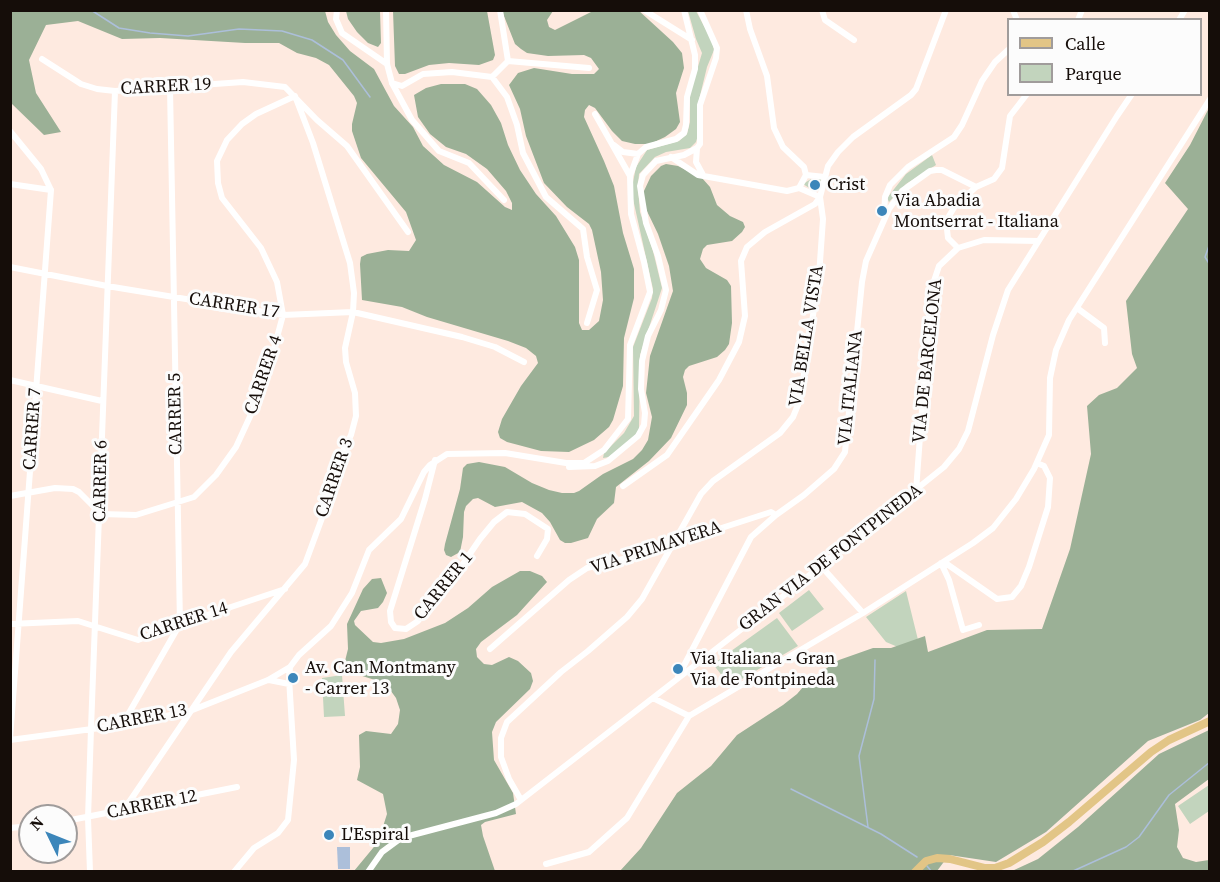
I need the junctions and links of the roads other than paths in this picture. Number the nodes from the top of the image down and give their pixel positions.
1 (337, 10) edge
2 (386, 10) edge
3 (500, 10) edge
4 (644, 10) edge
5 (684, 10) edge
6 (700, 10) edge
7 (746, 10) edge
8 (822, 10) edge
9 (946, 10) edge
10 (692, 40) junction
11 (854, 40) dead end
12 (1007, 51) edge
13 (42, 59) dead end
14 (508, 61) junction
15 (387, 64) junction
16 (589, 68) dead end
17 (492, 77) junction
18 (392, 83) junction
19 (170, 88) junction
20 (115, 91) junction
21 (295, 96) junction
22 (1025, 96) edge
23 (1131, 96) edge
24 (1209, 99) edge
25 (595, 114) dead end
26 (10, 131) edge
27 (611, 144) junction
28 (697, 148) junction
29 (638, 154) junction
30 (670, 157) junction
31 (704, 175) junction
32 (806, 175) junction
33 (630, 176) junction
34 (825, 177) junction
35 (10, 184) edge
36 (976, 187) junction
37 (799, 188) junction
38 (51, 190) junction
39 (820, 197) junction
40 (504, 200) dead end
41 (883, 219) junction
42 (408, 232) dead end
43 (1038, 242) junction
44 (958, 248) junction
45 (10, 267) edge
46 (46, 274) junction
47 (107, 286) junction
48 (174, 296) junction
49 (1077, 308) junction
50 (352, 312) junction
51 (283, 315) junction
52 (587, 323) dead end
53 (1105, 343) dead end
54 (524, 362) dead end
55 (10, 380) edge
56 (36, 386) junction
57 (102, 401) junction
58 (435, 460) junction
59 (549, 461) junction
60 (1037, 463) junction
61 (623, 486) dead end
62 (915, 491) junction
63 (29, 493) junction
64 (10, 496) edge
65 (178, 503) junction
66 (101, 514) junction
67 (776, 514) junction
68 (676, 542) junction
69 (537, 556) dead end
70 (943, 562) junction
71 (821, 566) junction
72 (286, 588) junction
73 (863, 613) junction
74 (19, 623) junction
75 (10, 624) edge
76 (180, 624) junction
77 (979, 625) dead end
78 (95, 626) junction
79 (490, 649) dead end
80 (290, 667) junction
81 (268, 680) junction
82 (677, 680) junction
83 (290, 684) junction
84 (653, 698) junction
85 (190, 711) junction
86 (689, 716) junction
87 (1209, 721) edge
88 (122, 725) junction
89 (91, 729) junction
90 (10, 739) edge
91 (237, 787) dead end
92 (521, 800) junction
93 (123, 811) junction
94 (88, 818) junction
95 (78, 819) edge
96 (546, 864) dead end
97 (90, 872) edge
98 (234, 872) edge
99 (368, 872) edge
100 (915, 872) edge

1 - 15 street
2 - 15 street
3 - 14 street
4 - 10 street
5 - 10 street
6 - 28 street
7 - 32 street
8 - 11 street
9 - 34 street, VIA BELLA VISTA
10 - 29 street
12 - 41 street
13 - 20 street, CARRER 19
14 - 16 street
14 - 17 street
15 - 18 street
17 - 18 street
17 - 52 street
18 - 40 street
19 - 20 street, CARRER 19
19 - 21 street, CARRER 19
19 - 48 street, CARRER 5
20 - 47 street, CARRER 6
21 - 42 street
21 - 50 street, CARRER 3
21 - 51 street, CARRER 4
22 - 36 street
23 - 43 street, GRAN VIA DE FONTPINEDA
24 - 49 street
25 - 27 street
26 - 38 street
27 - 29 street
27 - 33 street
28 - 30 street
28 - 31 street
29 - 33 street
30 - 31 street
30 - 59 street
31 - 37 street
32 - 34 street
32 - 37 street
33 - 59 street
34 - 39 street, VIA BELLA VISTA
35 - 38 street
36 - 41 street
36 - 44 street
37 - 39 street
38 - 46 street, CARRER 7
39 - 61 street
39 - 68 street, VIA BELLA VISTA
41 - 67 street, VIA ITALIANA
43 - 44 street
43 - 62 street, GRAN VIA DE FONTPINEDA
44 - 62 street, VIA DE BARCELONA
45 - 46 street, CARRER 17
46 - 47 street, CARRER 17
46 - 56 street, CARRER 7
47 - 48 street, CARRER 17
47 - 57 street, CARRER 6
48 - 51 street, CARRER 17
48 - 65 street, CARRER 5
49 - 53 street
49 - 60 street
50 - 51 street, CARRER 17
50 - 54 street, CARRER 17
50 - 72 street, CARRER 3
51 - 65 street, CARRER 4
55 - 56 street
56 - 57 street
56 - 63 street, CARRER 7
57 - 66 street, CARRER 6
58 - 59 street
58 - 69 street, CARRER 1
58 - 80 street, CARRER 13
60 - 70 street
60 - 70 street
62 - 71 street, GRAN VIA DE FONTPINEDA
63 - 64 street
63 - 66 street
63 - 74 street, CARRER 7
65 - 66 street, CARRER 4
65 - 76 street, CARRER 5
66 - 78 street, CARRER 6
67 - 68 street, VIA PRIMAVERA
67 - 82 street, VIA ITALIANA
68 - 79 street, VIA PRIMAVERA
68 - 92 street, VIA BELLA VISTA
70 - 73 street
70 - 77 street
71 - 73 street
71 - 82 street, GRAN VIA DE FONTPINEDA
72 - 76 street, CARRER 14
72 - 85 street, CARRER 3
73 - 86 street
74 - 75 street, CARRER 14
74 - 78 street, CARRER 14
74 - 90 street, CARRER 7
76 - 78 street, CARRER 14
76 - 88 street
78 - 89 street, CARRER 6
80 - 81 street, CARRER 13
80 - 83 street
81 - 83 street
81 - 85 street, CARRER 13
82 - 84 street, GRAN VIA DE FONTPINEDA
83 - 98 street
84 - 86 street
84 - 92 street, GRAN VIA DE FONTPINEDA
85 - 88 street, CARRER 13
85 - 93 street, CARRER 3
86 - 96 street
87 - 100 main road
88 - 89 street, CARRER 13
89 - 90 street, CARRER 13
89 - 94 street, CARRER 6
91 - 93 street, CARRER 12
92 - 99 street, GRAN VIA DE FONTPINEDA
93 - 94 street, CARRER 12
94 - 95 street, CARRER 12
94 - 97 street, CARRER 6

